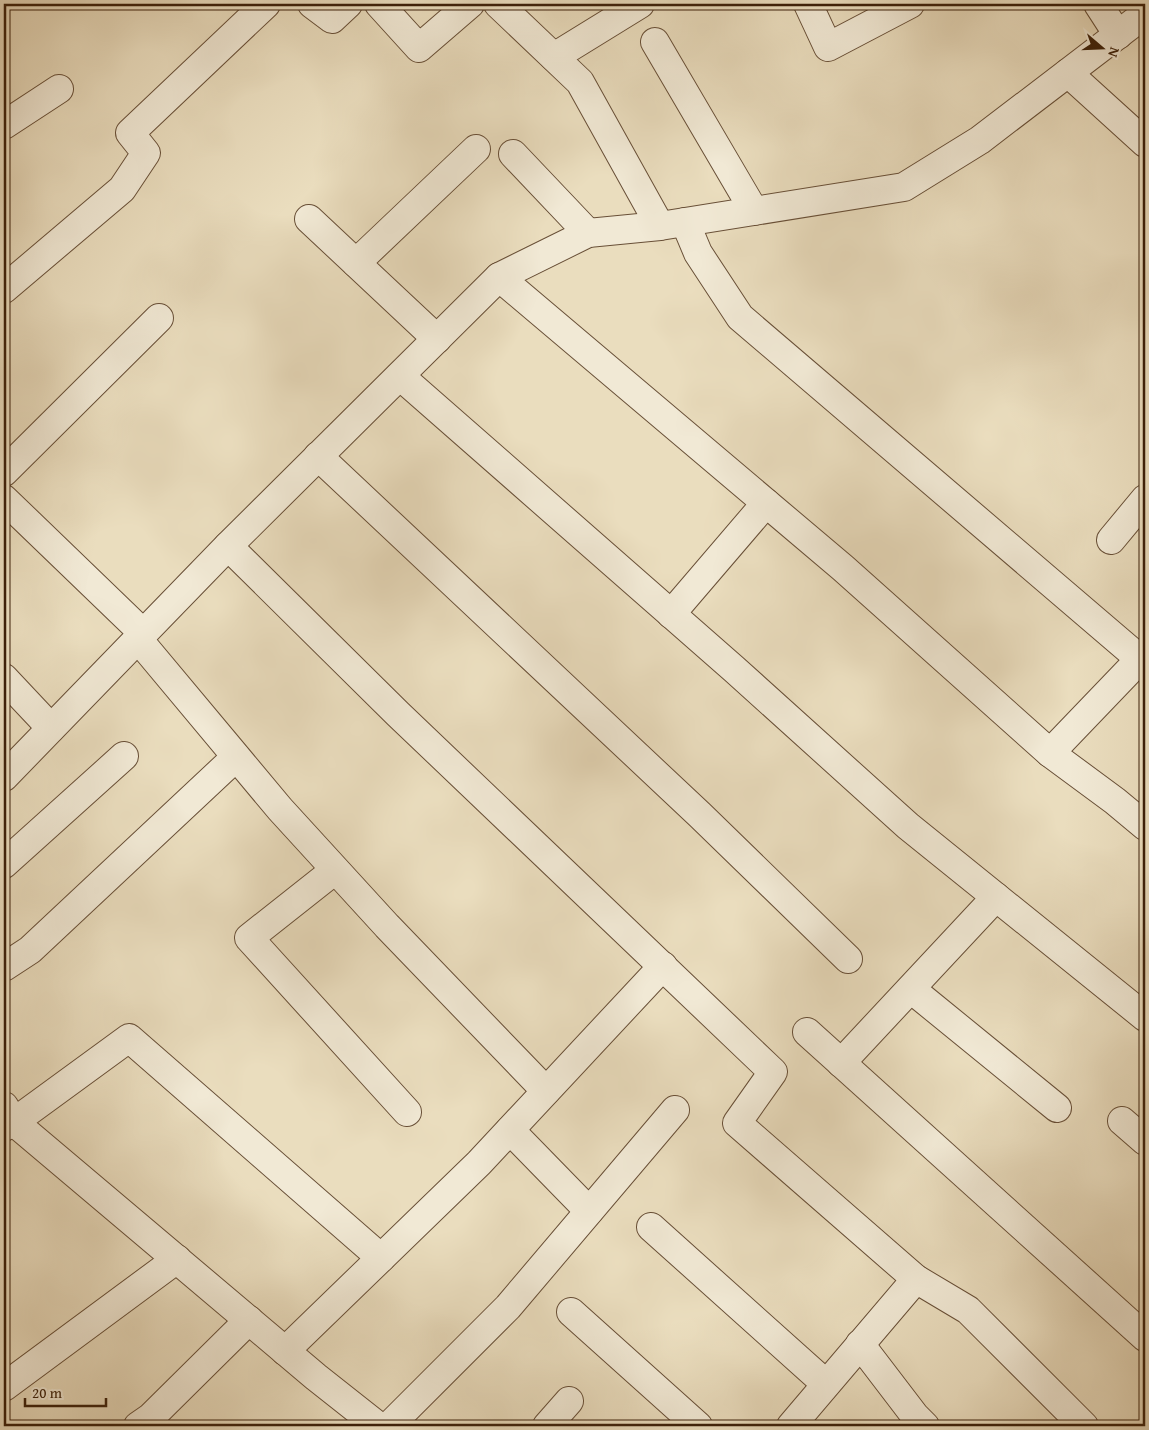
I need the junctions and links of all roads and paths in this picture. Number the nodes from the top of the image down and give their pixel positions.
1 (266, 4) edge
2 (379, 4) edge
3 (470, 4) edge
4 (498, 4) edge
5 (640, 4) edge
6 (808, 4) edge
7 (910, 4) edge
8 (1098, 4) edge
9 (1145, 14) edge
10 (1118, 35) junction
11 (655, 42) dead end
12 (554, 57) junction
13 (1068, 73) junction
14 (59, 89) dead end
15 (4, 125) edge
16 (1145, 143) edge
17 (476, 149) dead end
18 (513, 154) dead end
19 (754, 211) junction
20 (309, 219) dead end
21 (673, 224) junction
22 (588, 234) junction
23 (356, 263) junction
24 (499, 277) junction
25 (4, 288) edge
26 (159, 318) dead end
27 (436, 339) junction
28 (400, 376) junction
29 (318, 456) junction
30 (4, 472) edge
31 (4, 499) edge
32 (1145, 499) edge
33 (766, 503) junction
34 (1111, 540) dead end
35 (228, 546) junction
36 (671, 614) junction
37 (141, 636) junction
38 (1142, 656) edge
39 (4, 678) edge
40 (51, 728) junction
41 (1050, 753) junction
42 (124, 756) dead end
43 (236, 757) junction
44 (4, 777) edge
45 (1145, 826) edge
46 (4, 864) edge
47 (335, 870) junction
48 (996, 897) junction
49 (848, 959) dead end
50 (663, 966) junction
51 (4, 967) edge
52 (911, 988) junction
53 (1145, 1017) edge
54 (807, 1032) dead end
55 (841, 1063) junction
56 (546, 1092) junction
57 (1057, 1108) dead end
58 (675, 1110) dead end
59 (407, 1112) dead end
60 (7, 1118) edge
61 (1122, 1121) dead end
62 (510, 1130) junction
63 (1145, 1141) edge
64 (589, 1212) junction
65 (651, 1227) dead end
66 (381, 1258) junction
67 (177, 1260) junction
68 (916, 1279) junction
69 (571, 1312) dead end
70 (249, 1320) junction
71 (1145, 1337) edge
72 (860, 1344) junction
73 (285, 1351) junction
74 (826, 1384) junction
75 (4, 1387) edge
76 (569, 1401) dead end
77 (364, 1423) edge
78 (138, 1426) edge
79 (389, 1426) edge
80 (547, 1426) edge
81 (698, 1426) edge
82 (790, 1426) edge
83 (925, 1426) edge
84 (1084, 1426) edge

1 - 25 street
2 - 3 street
4 - 12 street
5 - 12 street
6 - 7 street
8 - 10 street
9 - 10 street
10 - 13 street
11 - 19 street
12 - 21 street
13 - 16 street
13 - 19 street
14 - 15 street
17 - 23 street
18 - 22 street
19 - 21 street
20 - 23 street
21 - 22 street
21 - 38 street
22 - 24 street
23 - 27 street
24 - 27 street
24 - 33 street
26 - 30 street
27 - 28 street
28 - 29 street
28 - 36 street
29 - 35 street
29 - 49 street
31 - 37 street
32 - 34 street
33 - 36 street
33 - 41 street
35 - 37 street
35 - 50 street
36 - 48 street
37 - 40 street
37 - 43 street
38 - 41 street
39 - 40 street
40 - 44 street
41 - 45 street
42 - 46 street
43 - 47 street
43 - 51 street
47 - 56 street
47 - 59 street
48 - 52 street
48 - 53 street
50 - 56 street
50 - 68 street
52 - 55 street
52 - 57 street
54 - 55 street
55 - 71 street
56 - 62 street
58 - 64 street
60 - 66 street
60 - 67 street
61 - 63 street
62 - 64 street
62 - 66 street
64 - 79 street
65 - 74 street
66 - 73 street
67 - 70 street
67 - 75 street
68 - 72 street
68 - 84 street
69 - 81 street
70 - 73 street
70 - 78 street
72 - 74 street
72 - 83 street
73 - 77 street
74 - 82 street
76 - 80 street

